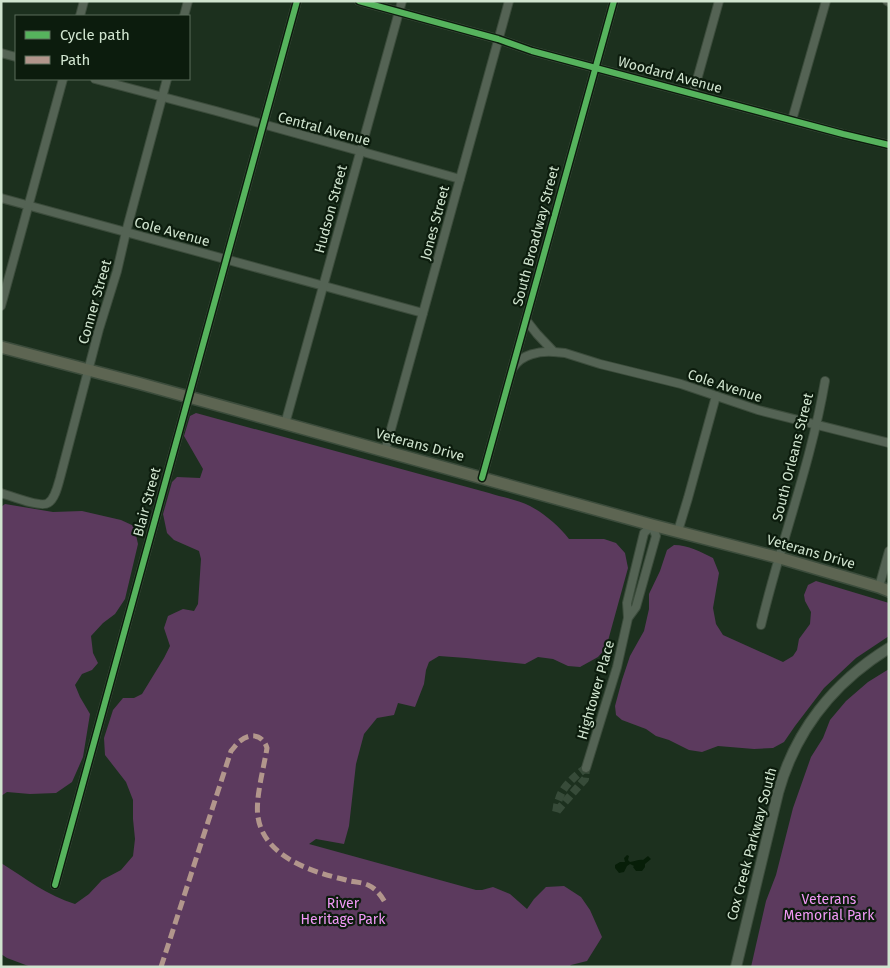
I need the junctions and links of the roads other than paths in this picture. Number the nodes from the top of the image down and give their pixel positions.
1 (84, 1) edge
2 (188, 1) edge
3 (297, 1) edge
4 (359, 1) edge
5 (402, 1) edge
6 (509, 1) edge
7 (614, 1) edge
8 (719, 1) edge
9 (826, 1) edge
10 (399, 13) junction
11 (80, 15) edge
12 (184, 15) edge
13 (498, 39) junction
14 (1, 53) edge
15 (15, 57) edge
16 (596, 67) junction
17 (63, 80) edge
18 (99, 80) edge
19 (167, 80) edge
20 (693, 94) junction
21 (162, 97) junction
22 (792, 120) junction
23 (264, 125) junction
24 (889, 145) edge
25 (360, 152) junction
26 (460, 179) junction
27 (1, 198) edge
28 (28, 206) junction
29 (126, 232) junction
30 (227, 260) junction
31 (323, 286) junction
32 (1, 306) edge
33 (423, 313) junction
34 (526, 320) junction
35 (1, 347) edge
36 (554, 352) junction
37 (88, 370) junction
38 (511, 372) junction
39 (825, 381) dead end
40 (716, 396) junction
41 (189, 397) junction
42 (284, 424) junction
43 (816, 425) junction
44 (889, 443) edge
45 (385, 451) junction
46 (482, 478) junction
47 (1, 493) edge
48 (652, 525) junction
49 (678, 530) junction
50 (889, 551) edge
51 (780, 558) junction
52 (884, 589) edge
53 (628, 618) junction
54 (761, 625) dead end
55 (889, 648) edge
56 (586, 768) dead end
57 (54, 885) dead end
58 (736, 967) edge

1 - 11 street
2 - 12 street
3 - 23 street, Blair Street
4 - 10 street, Woodard Avenue
5 - 10 street, Hudson Street
6 - 13 street, Jones Street
7 - 16 street, South Broadway Street
8 - 20 street
9 - 22 street
10 - 13 street, Woodard Avenue
10 - 25 street, Hudson Street
13 - 16 street, Woodard Avenue
13 - 26 street, Jones Street
14 - 15 street
16 - 20 street, Woodard Avenue
16 - 34 street, South Broadway Street
17 - 28 street
18 - 21 street, Central Avenue
19 - 21 street, Conner Street
20 - 22 street, Woodard Avenue
21 - 23 street, Central Avenue
21 - 29 street, Conner Street
22 - 24 street, Woodard Avenue
23 - 25 street, Central Avenue
23 - 30 street, Blair Street
25 - 26 street, Central Avenue
25 - 31 street, Hudson Street
26 - 33 street, Jones Street
27 - 28 street, Cole Avenue
28 - 29 street, Cole Avenue
28 - 32 street
29 - 30 street, Cole Avenue
29 - 37 street, Conner Street
30 - 31 street, Cole Avenue
30 - 41 street, Blair Street
31 - 33 street, Cole Avenue
31 - 42 street, Hudson Street
33 - 45 street, Jones Street
34 - 36 street
34 - 38 street, South Broadway Street
35 - 37 main road, Veterans Drive
36 - 38 street, Cole Avenue
36 - 40 street, Cole Avenue
37 - 41 main road, Veterans Drive
37 - 47 street, Conner Street
38 - 46 street, South Broadway Street
39 - 43 street, South Orleans Street
40 - 43 street, Cole Avenue
40 - 49 street
41 - 42 main road, Veterans Drive
41 - 57 street, Blair Street
42 - 45 main road, Veterans Drive
43 - 44 street, Cole Avenue
43 - 51 street, South Orleans Street
45 - 46 main road, Veterans Drive
46 - 48 main road, Veterans Drive
48 - 49 main road, Veterans Drive
48 - 53 street, Hightower Place
48 - 53 street, Hightower Place
49 - 51 main road, Veterans Drive
50 - 52 street
51 - 52 main road, Veterans Drive
51 - 54 street, South Orleans Street
53 - 56 street, Hightower Place
55 - 58 main road, Cox Creek Parkway South

